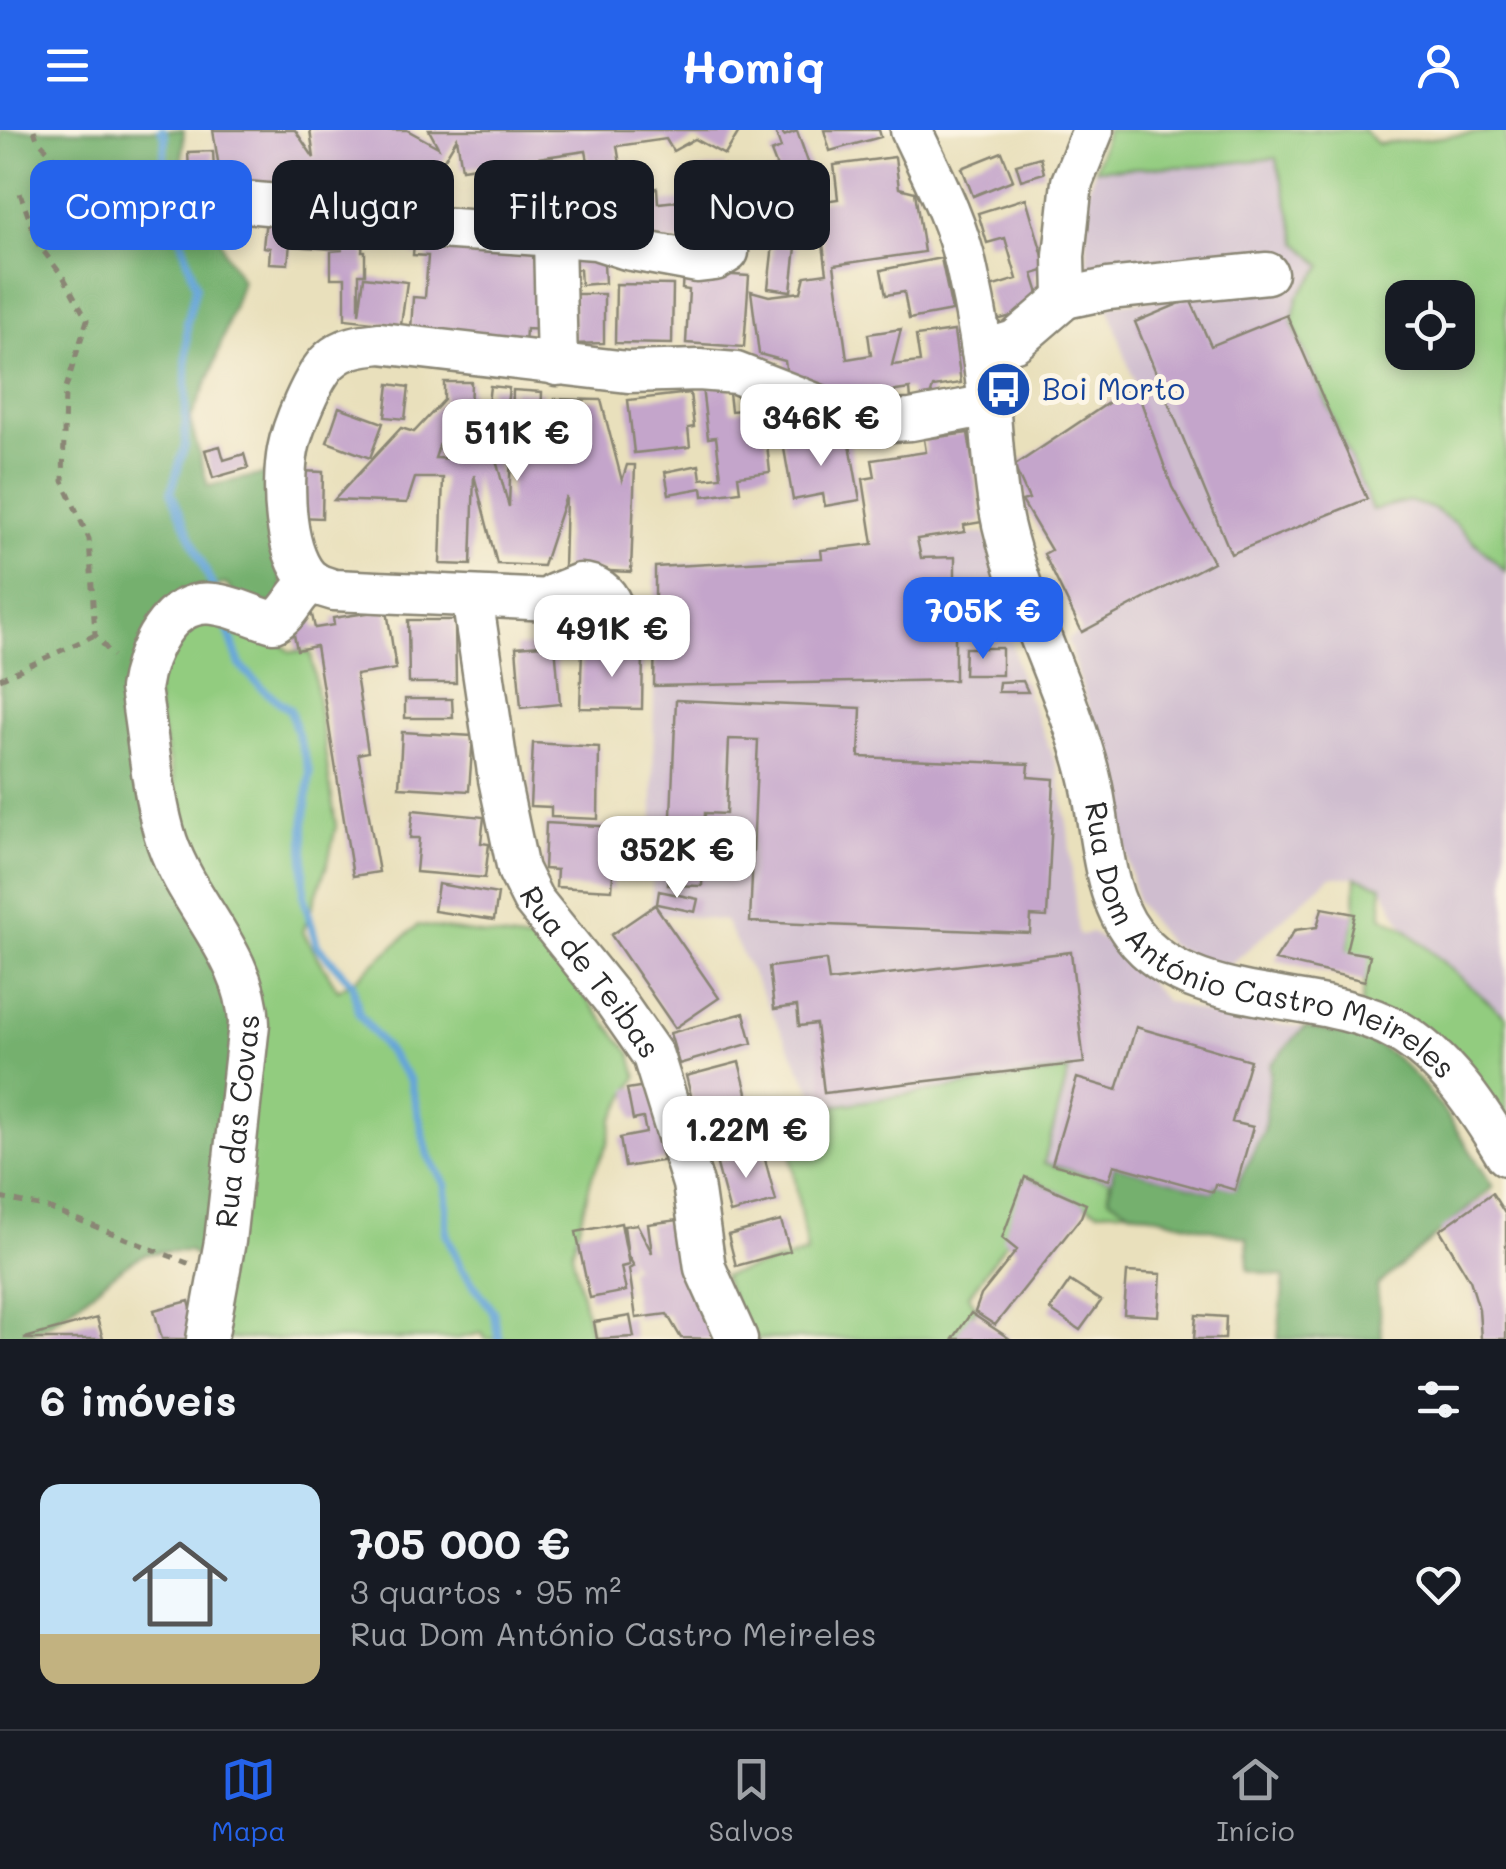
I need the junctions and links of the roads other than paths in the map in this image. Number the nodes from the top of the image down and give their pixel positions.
1 (911, 130) edge
2 (1093, 130) edge
3 (252, 209) edge
4 (474, 231) edge
5 (554, 250) edge
6 (632, 250) edge
7 (728, 252) dead end
8 (1267, 273) dead end
9 (1065, 298) junction
10 (982, 352) junction
11 (557, 365) junction
12 (989, 406) junction
13 (314, 582) junction
14 (472, 597) junction
15 (552, 600) dead end
16 (1506, 1155) edge
17 (207, 1339) edge
18 (737, 1339) edge

1 - 10 street, Rua Dom António Castro Meireles
2 - 9 street
3 - 4 street
5 - 11 street
6 - 7 street
8 - 9 street
9 - 10 street
10 - 12 street, Rua Dom António Castro Meireles
11 - 12 street
11 - 13 street
12 - 16 street, Rua Dom António Castro Meireles
13 - 14 street
13 - 17 street, Rua das Covas
14 - 15 street
14 - 18 street, Rua de Teibas

